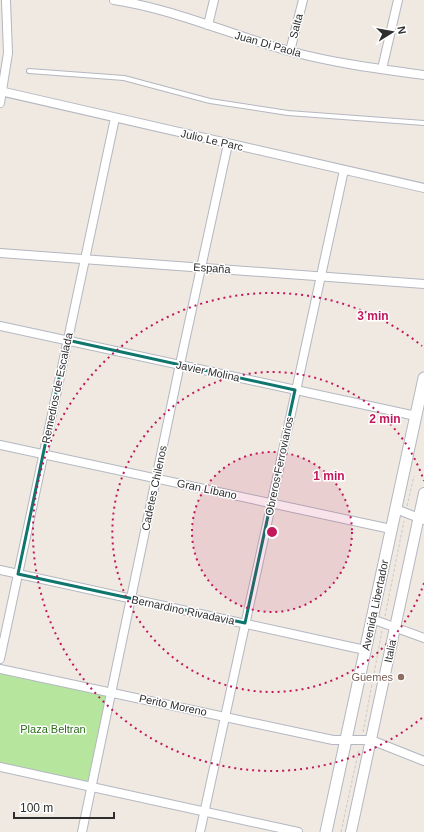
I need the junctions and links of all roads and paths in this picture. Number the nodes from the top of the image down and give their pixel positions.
1 (114, 0) edge
2 (214, 0) edge
3 (303, 0) edge
4 (398, 0) edge
5 (5, 1) edge
6 (123, 1) edge
7 (208, 26) junction
8 (290, 51) junction
9 (382, 69) junction
10 (28, 71) dead end
11 (424, 74) edge
12 (1, 91) edge
13 (0, 103) edge
14 (114, 118) junction
15 (424, 123) edge
16 (228, 144) junction
17 (344, 170) junction
18 (424, 188) edge
19 (0, 253) edge
20 (84, 259) junction
21 (201, 268) junction
22 (320, 276) junction
23 (424, 284) edge
24 (0, 326) edge
25 (67, 340) junction
26 (180, 364) junction
27 (424, 378) edge
28 (295, 390) junction
29 (422, 401) edge
30 (416, 416) junction
31 (0, 445) edge
32 (42, 455) junction
33 (414, 476) dead end
34 (156, 478) junction
35 (424, 493) edge
36 (271, 503) junction
37 (400, 511) junction
38 (421, 518) edge
39 (391, 528) junction
40 (0, 570) edge
41 (18, 574) junction
42 (130, 599) junction
43 (372, 619) junction
44 (245, 623) junction
45 (384, 623) junction
46 (395, 628) junction
47 (424, 638) edge
48 (365, 650) junction
49 (0, 659) edge
50 (0, 669) edge
51 (111, 691) junction
52 (225, 717) junction
53 (366, 740) junction
54 (346, 741) junction
55 (424, 761) edge
56 (0, 767) edge
57 (91, 788) junction
58 (204, 813) junction
59 (82, 832) edge
60 (200, 832) edge
61 (298, 832) edge
62 (326, 832) edge
63 (341, 832) edge
64 (351, 832) edge

1 - 6 street, Juan Di Paola
2 - 7 street
3 - 8 street, Salta
4 - 9 street
5 - 12 street
6 - 7 street, Juan Di Paola
7 - 8 street, Juan Di Paola
8 - 9 street, Juan Di Paola
9 - 11 street, Juan Di Paola
10 - 15 lane
12 - 13 street
12 - 14 street, Julio Le Parc
14 - 16 street, Julio Le Parc
14 - 20 street, Remedios de Escalada
16 - 17 street, Julio Le Parc
16 - 21 street, Cadetes Chilenos
17 - 18 street, Julio Le Parc
17 - 22 street, Obreros Ferroviarios
19 - 20 street, España
20 - 21 street, España
20 - 25 street, Remedios de Escalada
21 - 22 street, España
21 - 26 street, Cadetes Chilenos
22 - 23 street, España
22 - 28 street, Obreros Ferroviarios
24 - 25 street, Javier Molina
25 - 26 street, Javier Molina
25 - 32 street, Remedios de Escalada
26 - 28 street, Javier Molina
26 - 34 street, Cadetes Chilenos
27 - 29 main road, Avenida Libertador
28 - 30 street, Javier Molina
28 - 36 street, Obreros Ferroviarios
29 - 30 main road, Avenida Libertador
30 - 37 main road, Avenida Libertador
31 - 32 street, Gran Líbano
32 - 34 street, Gran Líbano
32 - 41 street, Remedios de Escalada
33 - 37 path
34 - 36 street, Gran Líbano
34 - 42 street, Cadetes Chilenos
35 - 38 street, Italia
36 - 39 street, Gran Líbano
36 - 44 street, Obreros Ferroviarios
37 - 38 street
37 - 39 main road, Avenida Libertador
37 - 45 path
38 - 46 street, Italia
39 - 43 main road, Avenida Libertador
40 - 41 street, Bernardino Rivadavia
41 - 42 street, Bernardino Rivadavia
41 - 49 street, Remedios de Escalada
42 - 44 street, Bernardino Rivadavia
42 - 51 street, Cadetes Chilenos
43 - 45 street
43 - 48 main road, Avenida Libertador
44 - 48 street, Bernardino Rivadavia
44 - 52 street, Obreros Ferroviarios
45 - 46 street
45 - 53 path
46 - 47 street
46 - 53 street, Italia
48 - 54 main road, Avenida Libertador
50 - 51 street, Perito Moreno
51 - 52 street, Perito Moreno
51 - 57 street, Cadetes Chilenos
52 - 54 street, Perito Moreno
52 - 58 street, Obreros Ferroviarios
53 - 54 street, Perito Moreno
53 - 55 street
53 - 63 path
53 - 64 street, Italia
54 - 62 main road, Avenida Libertador
56 - 57 street
57 - 58 street
57 - 59 street, Cadetes Chilenos
58 - 60 street, Obreros Ferroviarios
58 - 61 street

